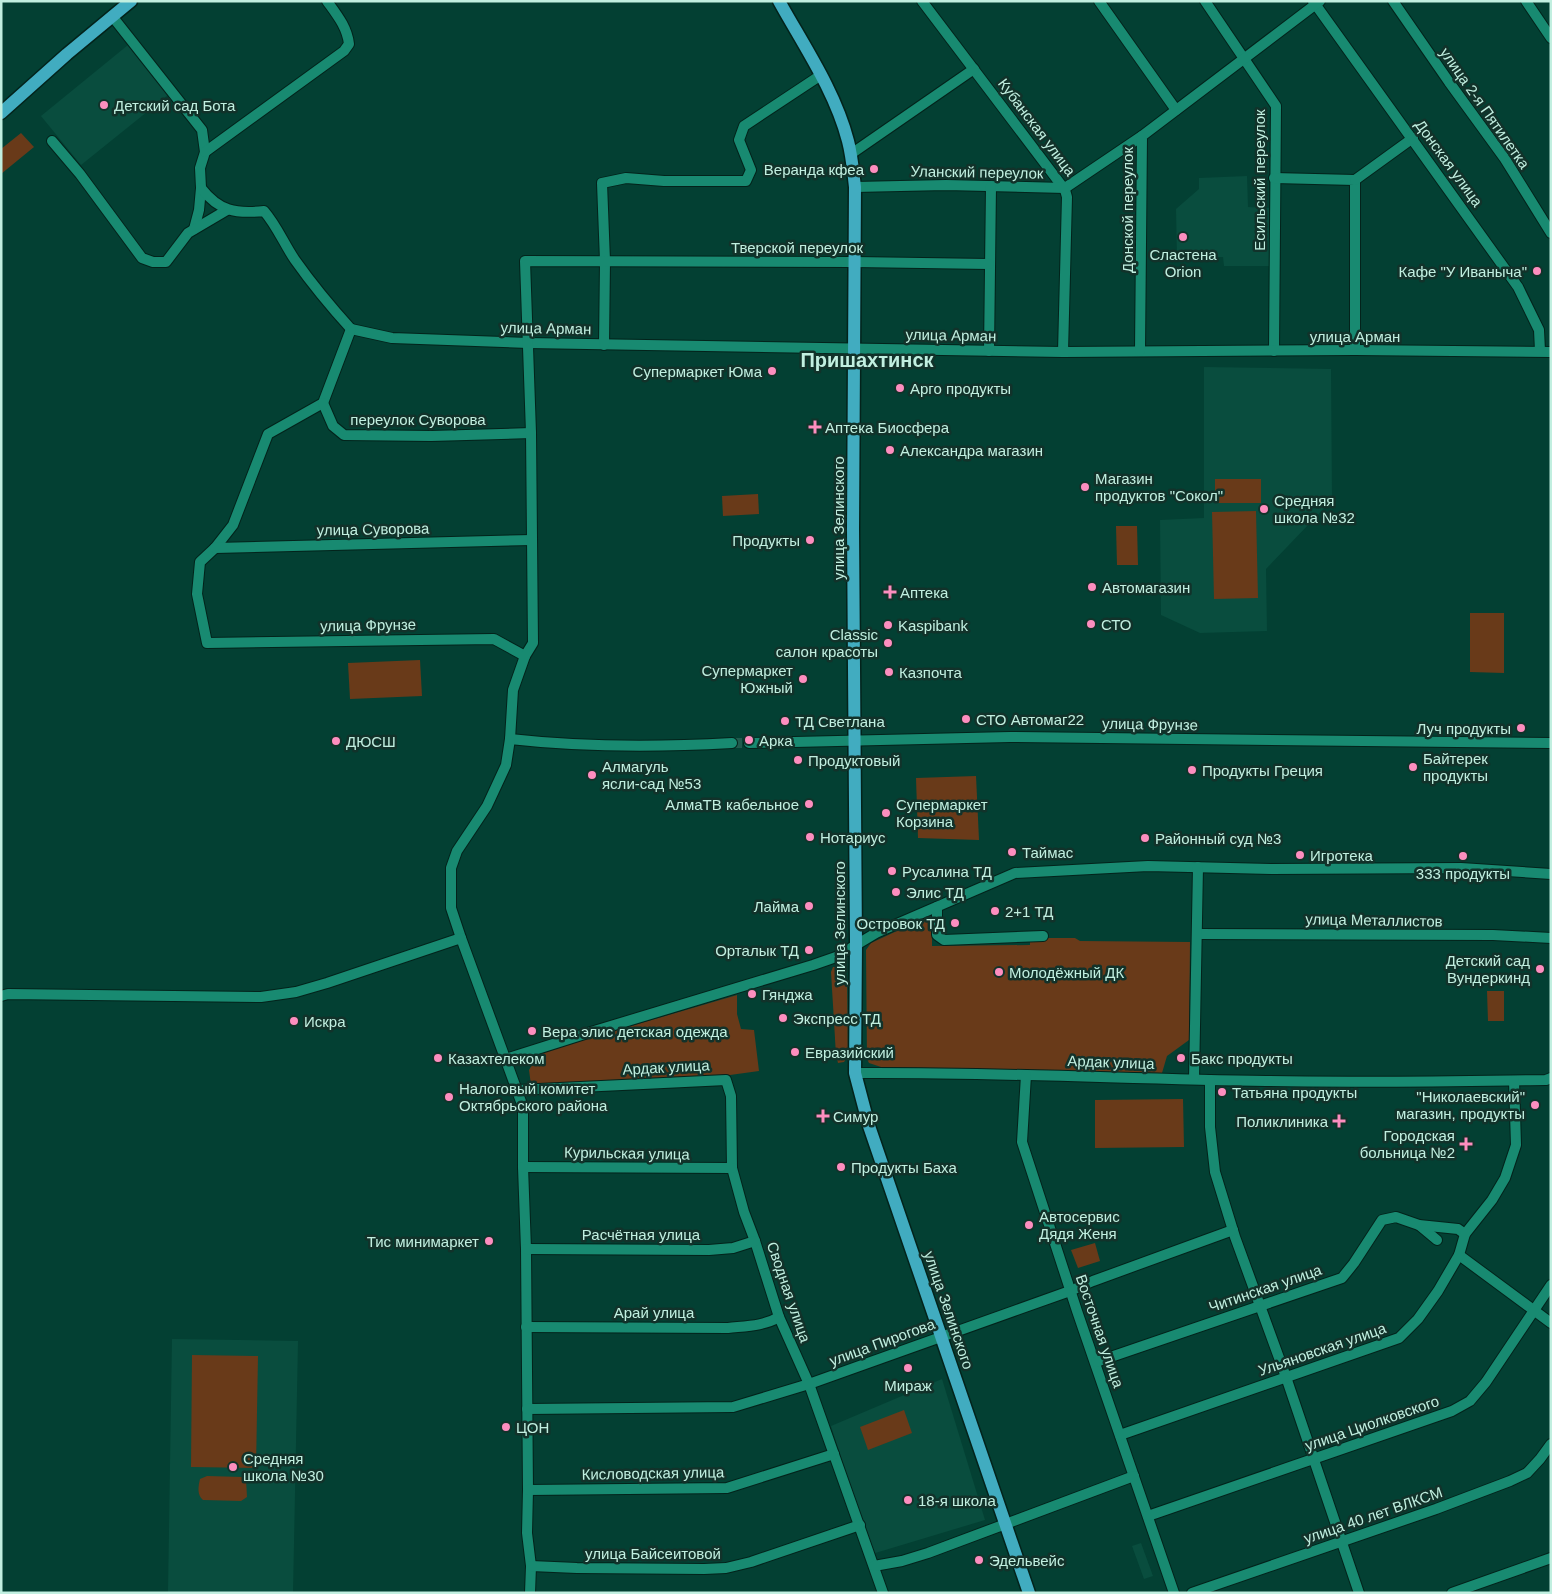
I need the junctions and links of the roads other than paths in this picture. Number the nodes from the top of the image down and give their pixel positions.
1 (327, 1) edge
2 (779, 1) edge
3 (922, 1) edge
4 (1099, 1) edge
5 (1205, 1) edge
6 (1393, 1) edge
7 (1526, 1) edge
8 (127, 2) edge
9 (1317, 2) edge
10 (112, 16) junction
11 (1551, 38) edge
12 (1244, 59) junction
13 (974, 69) junction
14 (821, 76) junction
15 (1176, 110) junction
16 (1, 113) edge
17 (1142, 136) junction
18 (1412, 138) junction
19 (52, 140) dead end
20 (205, 152) junction
21 (851, 154) junction
22 (1274, 178) junction
23 (1355, 180) junction
24 (991, 186) junction
25 (855, 187) junction
26 (201, 188) junction
27 (1064, 188) junction
28 (227, 210) junction
29 (194, 229) junction
30 (1551, 233) edge
31 (605, 261) junction
32 (855, 262) junction
33 (989, 264) junction
34 (351, 329) junction
35 (528, 344) junction
36 (604, 345) junction
37 (853, 349) junction
38 (1355, 350) junction
39 (989, 351) junction
40 (1140, 351) junction
41 (1274, 351) junction
42 (1063, 352) junction
43 (1546, 352) edge
44 (323, 403) junction
45 (531, 434) junction
46 (532, 540) junction
47 (215, 548) junction
48 (525, 656) junction
49 (510, 739) junction
50 (854, 740) junction
51 (732, 743) tunnel mouth
52 (749, 743) tunnel mouth
53 (1551, 743) edge
54 (1198, 867) junction
55 (1551, 874) edge
56 (937, 907) junction
57 (1198, 934) junction
58 (1043, 936) dead end
59 (461, 938) junction
60 (1551, 938) edge
61 (856, 943) junction
62 (1, 996) edge
63 (506, 1060) junction
64 (855, 1073) junction
65 (1026, 1075) junction
66 (1548, 1079) edge
67 (726, 1080) joint
68 (1194, 1080) junction
69 (1210, 1080) junction
70 (1514, 1081) junction
71 (518, 1090) junction
72 (523, 1167) junction
73 (732, 1168) junction
74 (1419, 1225) junction
75 (1233, 1230) junction
76 (1465, 1234) junction
77 (1437, 1240) dead end
78 (755, 1241) junction
79 (526, 1249) junction
80 (1459, 1255) junction
81 (1551, 1285) edge
82 (1070, 1291) junction
83 (1261, 1305) junction
84 (1533, 1310) junction
85 (779, 1316) junction
86 (1551, 1323) edge
87 (526, 1327) junction
88 (940, 1337) junction
89 (1096, 1362) junction
90 (1286, 1377) junction
91 (809, 1384) junction
92 (527, 1408) junction
93 (1120, 1435) junction
94 (1551, 1444) edge
95 (834, 1454) junction
96 (1314, 1459) junction
97 (1134, 1476) junction
98 (528, 1490) junction
99 (1148, 1516) junction
100 (860, 1525) junction
101 (1006, 1525) junction
102 (1342, 1542) junction
103 (1551, 1558) edge
104 (531, 1566) junction
105 (874, 1566) junction
106 (530, 1593) edge
107 (883, 1593) edge
108 (1029, 1593) edge
109 (1174, 1593) edge
110 (1192, 1593) edge
111 (1359, 1593) edge
112 (1452, 1593) edge

1 - 20 street
2 - 14 main road, улица Зелинского
3 - 13 street, Кубанская улица
4 - 15 street
5 - 12 street, Есильский переулок
6 - 30 street, улица 2-я Пятилетка
7 - 11 street
8 - 10 main road
9 - 12 street, Донской переулок
9 - 18 street, Донская улица
10 - 16 main road
10 - 20 street
12 - 15 street, Донской переулок
12 - 22 street, Есильский переулок
13 - 21 street
13 - 27 street, Кубанская улица
14 - 21 main road, улица Зелинского
14 - 31 street
15 - 17 street, Донской переулок
17 - 27 street, Уланский переулок
17 - 40 street, Донской переулок
18 - 23 street
18 - 43 street, Донская улица
19 - 29 street
20 - 26 street
21 - 25 main road, улица Зелинского
22 - 23 street
22 - 41 street, Есильский переулок
23 - 38 street
24 - 25 street, Уланский переулок
24 - 27 street, Уланский переулок
24 - 33 street
25 - 32 main road, улица Зелинского
26 - 28 street
26 - 29 street
27 - 42 street, Кубанская улица
28 - 29 street
28 - 34 street
31 - 32 street, Тверской переулок
31 - 35 street, Тверской переулок
31 - 36 street
32 - 33 street, Тверской переулок
32 - 37 main road, улица Зелинского
33 - 39 street
34 - 35 street, улица Арман
34 - 44 street
35 - 36 street, улица Арман
35 - 45 street
36 - 37 street, улица Арман
37 - 39 street, улица Арман
37 - 50 main road, улица Зелинского
38 - 41 street, улица Арман
38 - 43 street, улица Арман
39 - 42 street, улица Арман
40 - 41 street, улица Арман
40 - 42 street, улица Арман
44 - 45 street, переулок Суворова
44 - 47 street
45 - 46 street
46 - 47 street, улица Суворова
46 - 48 street
47 - 48 street, улица Фрунзе
48 - 49 street
49 - 51 street
49 - 59 street
50 - 52 street, улица Фрунзе
50 - 53 street, улица Фрунзе
50 - 61 main road, улица Зелинского
54 - 55 street
54 - 56 street
54 - 57 street
56 - 58 street
56 - 61 street
57 - 60 street, улица Металлистов
57 - 68 street
59 - 62 street
59 - 63 street
61 - 63 street
61 - 64 main road, улица Зелинского
63 - 71 street
64 - 65 street, Ардак улица
64 - 88 main road, улица Зелинского
65 - 68 street, Ардак улица
65 - 82 street, Восточная улица
66 - 70 street, Ардак улица
67 - 71 street, Ардак улица
67 - 73 street, Сводная улица
68 - 69 street, Ардак улица
69 - 70 street, Ардак улица
69 - 75 street
70 - 76 street, Ульяновская улица
71 - 72 street
72 - 73 street, Курильская улица
72 - 79 street
73 - 78 street, Сводная улица
74 - 76 street
74 - 77 street
74 - 83 street, Читинская улица
75 - 82 street, улица Пирогова
75 - 83 street
76 - 80 street, Ульяновская улица
78 - 79 street, Расчётная улица
78 - 85 street, Сводная улица
79 - 87 street
80 - 84 street
80 - 90 street, Ульяновская улица
81 - 84 street, улица Циолковского
82 - 88 street, улица Пирогова
82 - 89 street, Восточная улица
83 - 89 street, Читинская улица
83 - 90 street
84 - 86 street
84 - 96 street, улица Циолковского
85 - 87 street, Арай улица
85 - 91 street, Сводная улица
87 - 92 street
88 - 91 street, улица Пирогова
88 - 101 main road, улица Зелинского
89 - 93 street, Восточная улица
90 - 93 street, Ульяновская улица
90 - 96 street
91 - 92 street, улица Пирогова
91 - 95 street, Сводная улица
92 - 98 street
93 - 97 street, Восточная улица
94 - 102 street, улица 40 лет ВЛКСМ
95 - 98 street, Кисловодская улица
95 - 100 street, Сводная улица
96 - 99 street, улица Циолковского
96 - 102 street
97 - 99 street, Восточная улица
97 - 101 street
98 - 104 street
99 - 109 street, Восточная улица
100 - 104 street, улица Байсеитовой
100 - 105 street, Сводная улица
101 - 105 street
101 - 108 main road, улица Зелинского
102 - 110 street, улица 40 лет ВЛКСМ
102 - 111 street
103 - 112 street
104 - 106 street
105 - 107 street, Сводная улица

